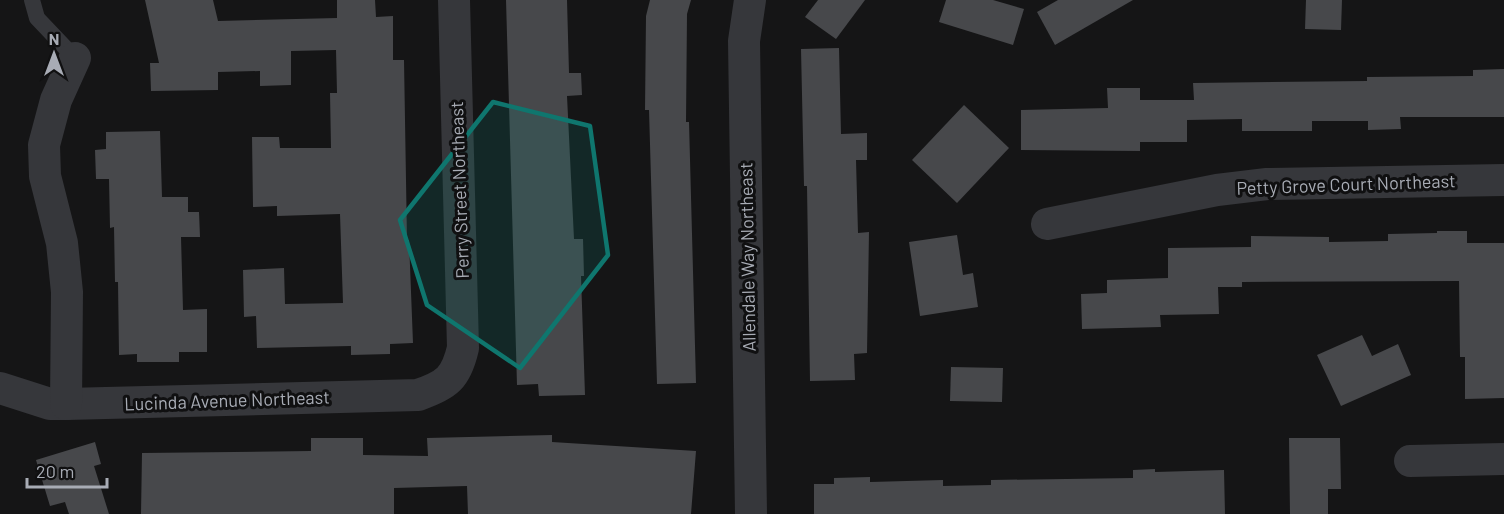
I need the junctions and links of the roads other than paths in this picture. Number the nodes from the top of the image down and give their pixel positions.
1 (32, 0) edge
2 (454, 0) edge
3 (750, 0) edge
4 (75, 58) joint
5 (1504, 180) edge
6 (1047, 224) dead end
7 (452, 378) joint
8 (0, 388) edge
9 (66, 404) junction
10 (1504, 459) edge
11 (1410, 461) dead end
12 (751, 514) edge

1 - 4 lane
2 - 7 street, Perry Street Northeast
3 - 12 street, Allendale Way Northeast
4 - 9 street
5 - 6 street, Petty Grove Court Northeast
7 - 9 street, Lucinda Avenue Northeast
8 - 9 street, Lucinda Avenue Northeast
10 - 11 street

